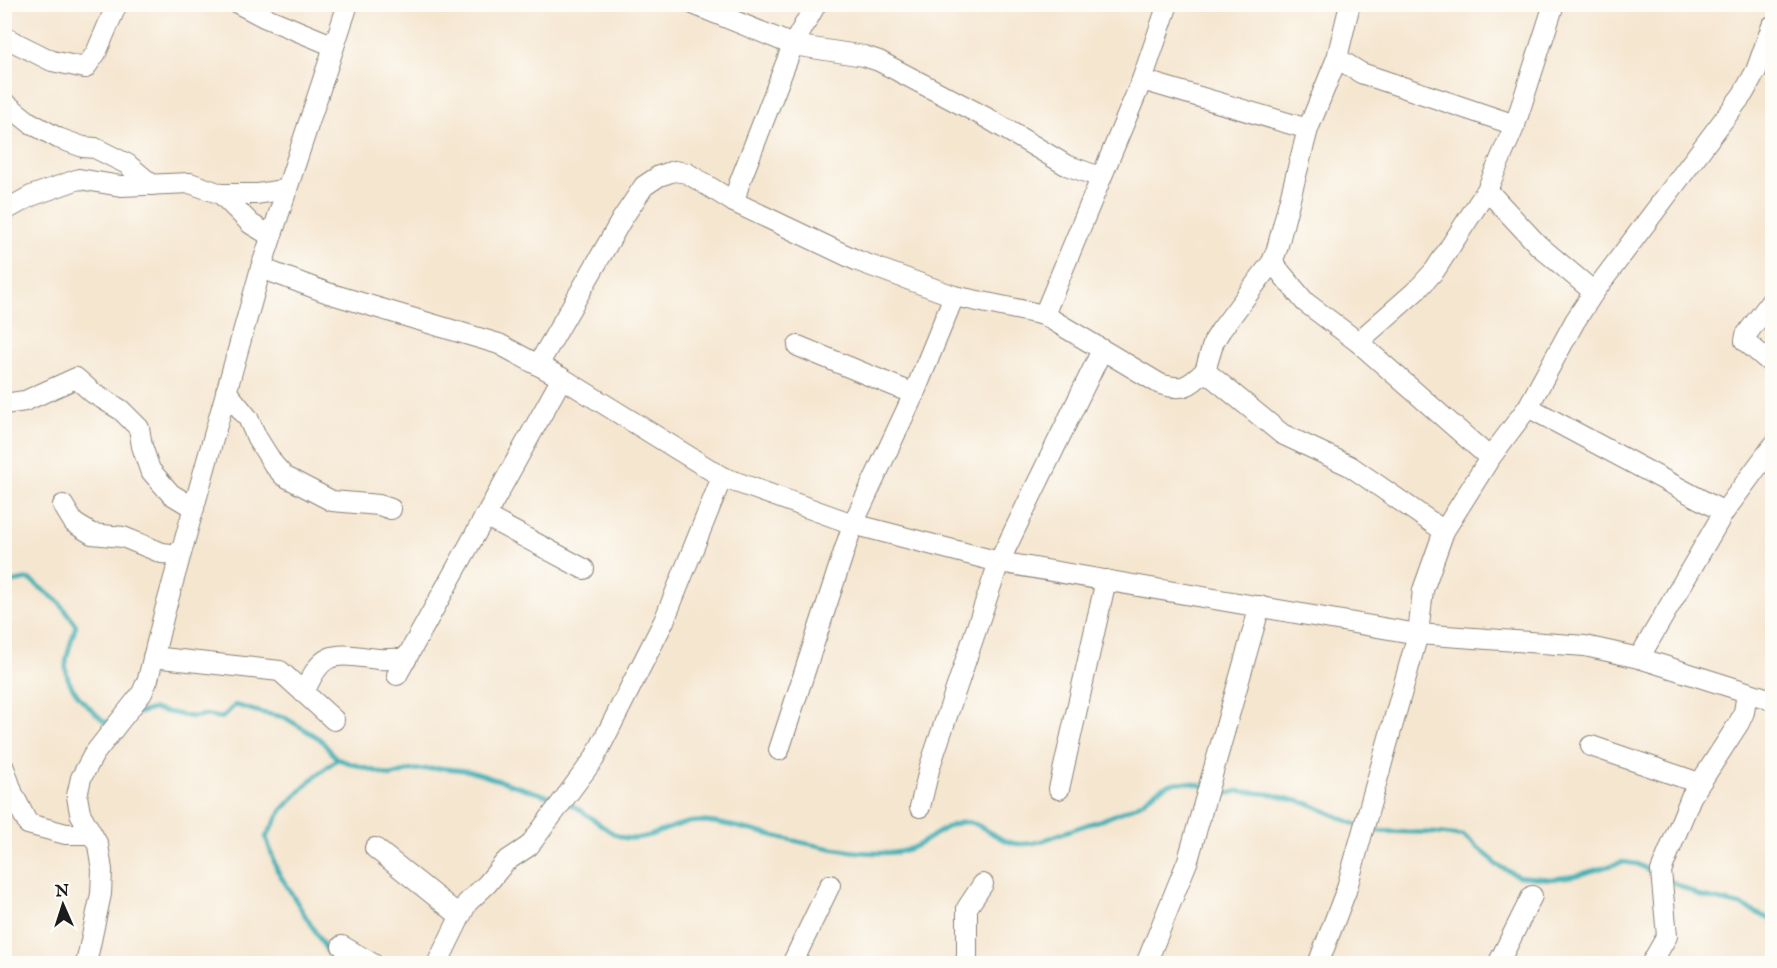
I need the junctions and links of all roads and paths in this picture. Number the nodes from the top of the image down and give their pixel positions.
1 (117, 4) edge
2 (239, 4) edge
3 (348, 4) edge
4 (693, 4) edge
5 (816, 4) edge
6 (1350, 4) edge
7 (1554, 4) edge
8 (1163, 6) edge
9 (1773, 26) edge
10 (4, 37) edge
11 (793, 45) junction
12 (334, 46) junction
13 (1337, 58) junction
14 (1142, 80) junction
15 (4, 102) edge
16 (1515, 125) junction
17 (1308, 129) junction
18 (1100, 177) junction
19 (152, 185) junction
20 (287, 189) junction
21 (1487, 190) junction
22 (221, 194) junction
23 (734, 202) junction
24 (4, 212) edge
25 (271, 236) junction
26 (1272, 262) junction
27 (261, 268) junction
28 (1594, 292) junction
29 (954, 296) junction
30 (1773, 300) edge
31 (1044, 315) junction
32 (1358, 342) junction
33 (798, 346) dead end
34 (1102, 350) junction
35 (1773, 364) edge
36 (538, 365) junction
37 (1205, 371) junction
38 (562, 378) junction
39 (226, 391) junction
40 (914, 394) junction
41 (4, 404) edge
42 (1528, 407) junction
43 (1773, 447) edge
44 (1490, 459) junction
45 (722, 477) junction
46 (63, 505) dead end
47 (194, 508) junction
48 (391, 509) dead end
49 (1724, 512) junction
50 (485, 516) junction
51 (853, 524) junction
52 (1444, 531) junction
53 (180, 555) junction
54 (999, 561) junction
55 (584, 569) dead end
56 (1106, 580) junction
57 (1260, 606) junction
58 (1418, 634) junction
59 (153, 657) junction
60 (1639, 658) junction
61 (304, 693) junction
62 (1747, 693) junction
63 (1771, 697) edge
64 (334, 720) dead end
65 (1590, 746) dead end
66 (780, 750) dead end
67 (4, 768) edge
68 (1699, 783) junction
69 (1059, 789) dead end
70 (920, 807) dead end
71 (92, 834) junction
72 (375, 848) dead end
73 (983, 884) dead end
74 (830, 885) dead end
75 (1532, 896) dead end
76 (460, 916) junction
77 (342, 946) dead end
78 (86, 963) edge
79 (373, 963) edge
80 (438, 963) edge
81 (792, 963) edge
82 (965, 963) edge
83 (1146, 963) edge
84 (1318, 963) edge
85 (1498, 963) edge
86 (1652, 963) edge

1 - 10 street
2 - 12 street
3 - 12 street
4 - 11 street
5 - 11 street
6 - 13 street
7 - 16 street
8 - 14 street
9 - 28 street
11 - 18 street
11 - 23 street
12 - 20 street
13 - 16 street
13 - 17 street
14 - 17 street
14 - 18 street
15 - 19 street
16 - 21 street
17 - 26 street
18 - 31 street
19 - 22 street
19 - 24 street
20 - 22 street
20 - 25 street
21 - 28 street
21 - 32 street
22 - 25 street
23 - 29 street
23 - 36 street
25 - 27 street
26 - 32 street
26 - 37 street
27 - 36 street
27 - 39 street
28 - 42 street
29 - 31 street
29 - 40 street
30 - 35 street
31 - 34 street
32 - 44 street
33 - 40 street
34 - 37 street
34 - 54 street
36 - 38 street
37 - 52 street
38 - 45 street
38 - 50 street
39 - 47 street
39 - 48 street
40 - 51 street
41 - 47 street
42 - 44 street
42 - 49 street
43 - 49 street
44 - 52 street
45 - 51 street
45 - 76 street
46 - 53 street
47 - 53 street
49 - 60 street
50 - 55 street
50 - 61 street
51 - 54 street
51 - 66 street
52 - 58 street
53 - 59 street
54 - 56 street
54 - 70 street
56 - 57 street
56 - 69 street
57 - 58 street
57 - 83 street
58 - 60 street
58 - 84 street
59 - 61 street
59 - 71 street
60 - 62 street
61 - 64 street
62 - 63 street
62 - 68 street
65 - 68 street
67 - 71 street
68 - 86 street
71 - 78 street
72 - 76 street
73 - 82 street
74 - 81 street
75 - 85 street
76 - 80 street
77 - 79 street

